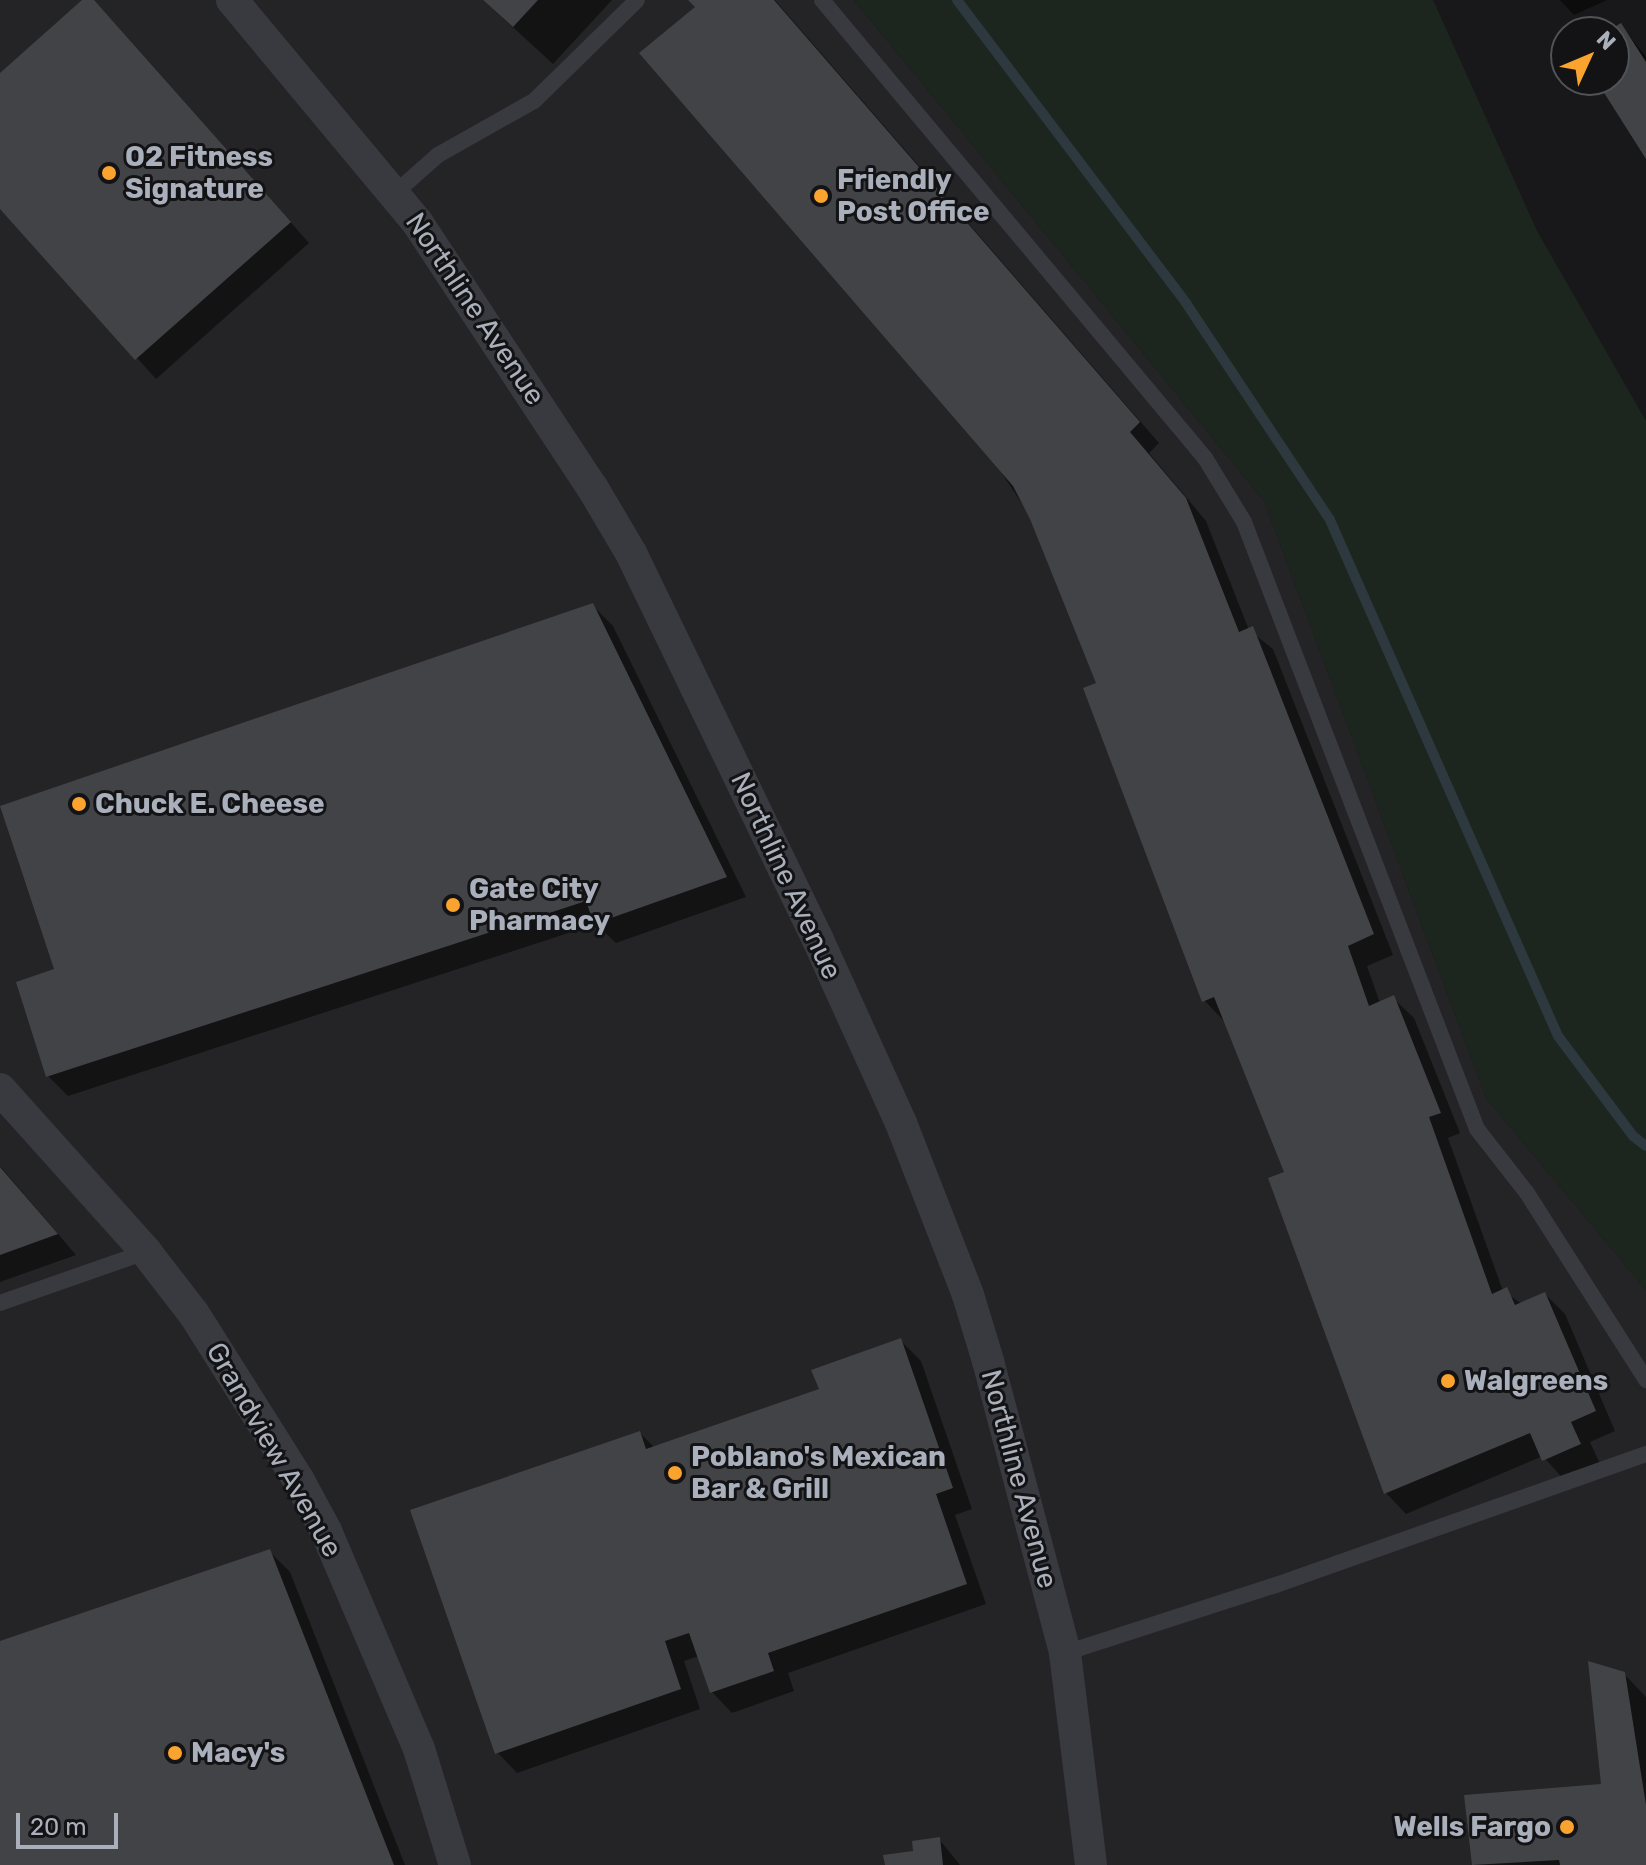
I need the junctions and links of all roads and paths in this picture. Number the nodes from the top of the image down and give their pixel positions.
1 (232, 0) edge
2 (637, 0) edge
3 (822, 0) edge
4 (395, 193) junction
5 (0, 1089) edge
6 (146, 1252) junction
7 (0, 1303) edge
8 (1646, 1380) edge
9 (1646, 1454) edge
10 (1065, 1653) junction
11 (455, 1865) edge
12 (1091, 1865) edge

1 - 4 street, Northline Avenue
2 - 4 lane
3 - 8 lane
4 - 10 street, Northline Avenue
5 - 6 street, Grandview Avenue
6 - 7 lane
6 - 11 street, Grandview Avenue
9 - 10 lane
10 - 12 street, Northline Avenue

